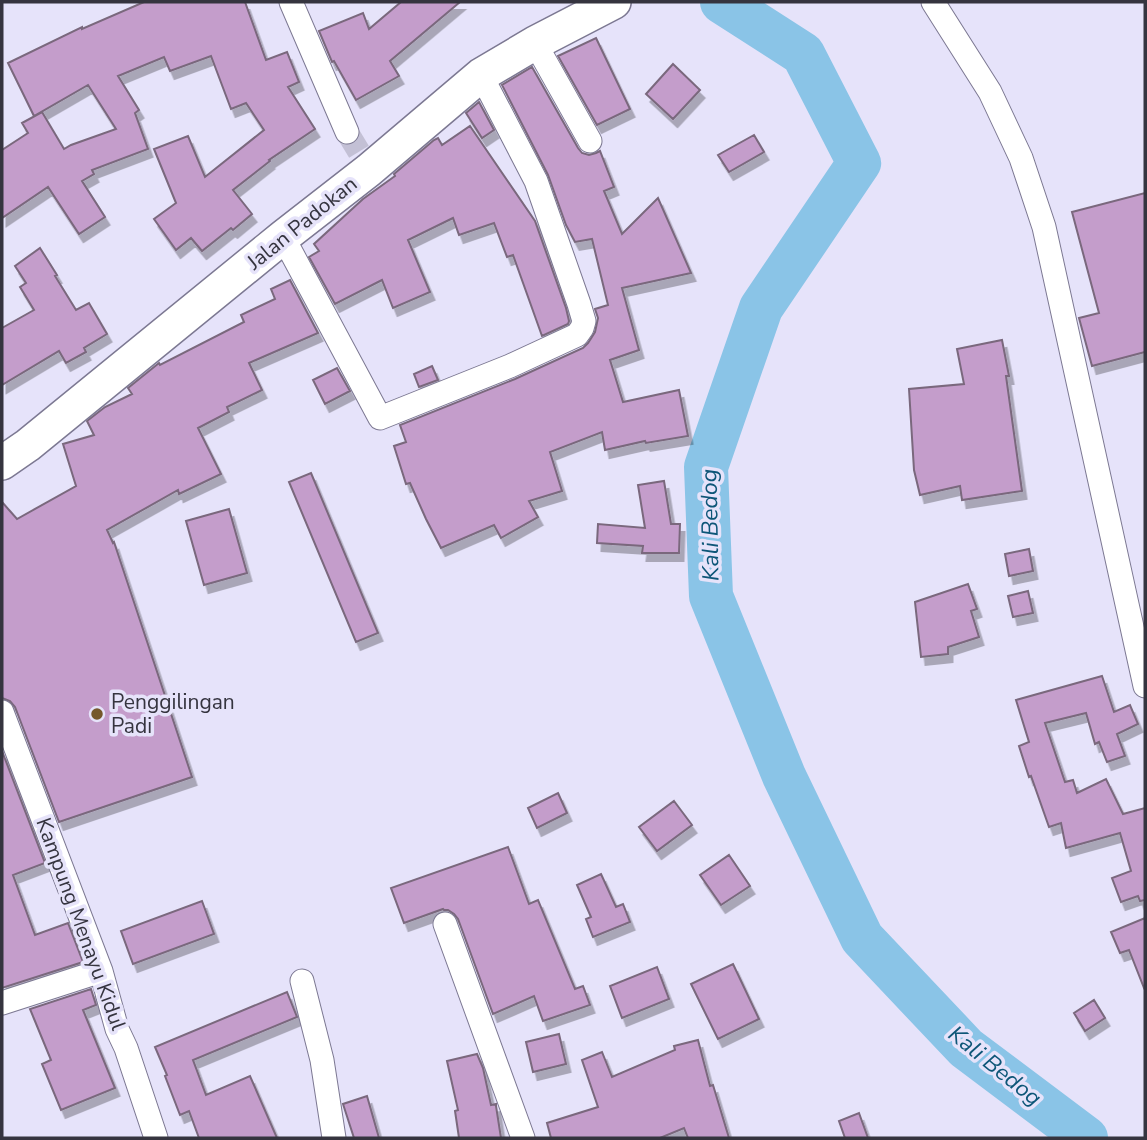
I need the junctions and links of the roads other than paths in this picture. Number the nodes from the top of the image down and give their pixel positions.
1 (291, 2) edge
2 (614, 2) edge
3 (933, 2) edge
4 (535, 43) junction
5 (481, 75) junction
6 (348, 132) tunnel mouth
7 (590, 141) dead end
8 (283, 237) junction
9 (2, 463) edge
10 (1145, 686) edge
11 (2, 712) edge
12 (11, 764) edge
13 (445, 924) dead end
14 (101, 971) junction
15 (302, 981) dead end
16 (2, 1003) edge
17 (156, 1138) edge
18 (334, 1138) edge
19 (523, 1138) edge

1 - 6 street
2 - 4 main road, Jalan Padokan
3 - 10 street
4 - 5 main road, Jalan Padokan
4 - 7 street
5 - 8 main road, Jalan Padokan
5 - 8 street
8 - 9 main road, Jalan Padokan
11 - 12 street, Kampung Menayu Kidul
12 - 14 street, Kampung Menayu Kidul
13 - 19 street
14 - 16 street
14 - 17 street, Kampung Menayu Kidul
15 - 18 street

